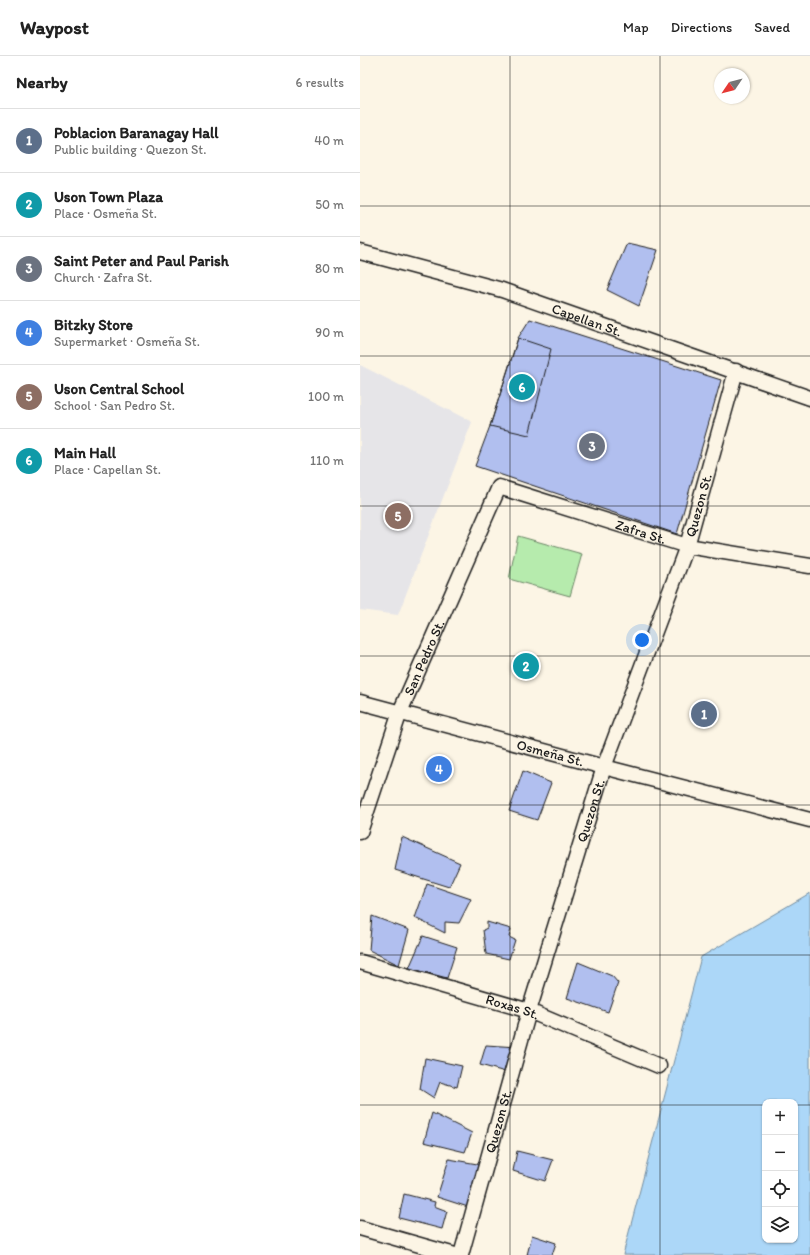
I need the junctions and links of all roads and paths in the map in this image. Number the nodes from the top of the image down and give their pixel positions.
1 (360, 252) edge
2 (736, 371) junction
3 (810, 398) edge
4 (499, 487) joint
5 (687, 546) junction
6 (810, 566) edge
7 (360, 702) edge
8 (400, 712) junction
9 (604, 767) junction
10 (810, 820) edge
11 (360, 832) edge
12 (360, 962) edge
13 (529, 1011) junction
14 (660, 1066) dead end
15 (360, 1228) edge
16 (455, 1255) edge
17 (461, 1255) edge

1 - 2 street, Capellan St.
2 - 3 street, Capellan St.
2 - 5 street, Quezon St.
4 - 5 street, Zafra St.
4 - 8 street, San Pedro St.
5 - 6 street, Zafra St.
5 - 9 street, Quezon St.
7 - 8 street, Osmeña St.
8 - 9 street, Osmeña St.
8 - 11 street, San Pedro St.
9 - 10 street, Osmeña St.
9 - 13 street, Quezon St.
12 - 13 street, Roxas St.
13 - 14 street, Roxas St.
13 - 17 street, Quezon St.
15 - 16 street

